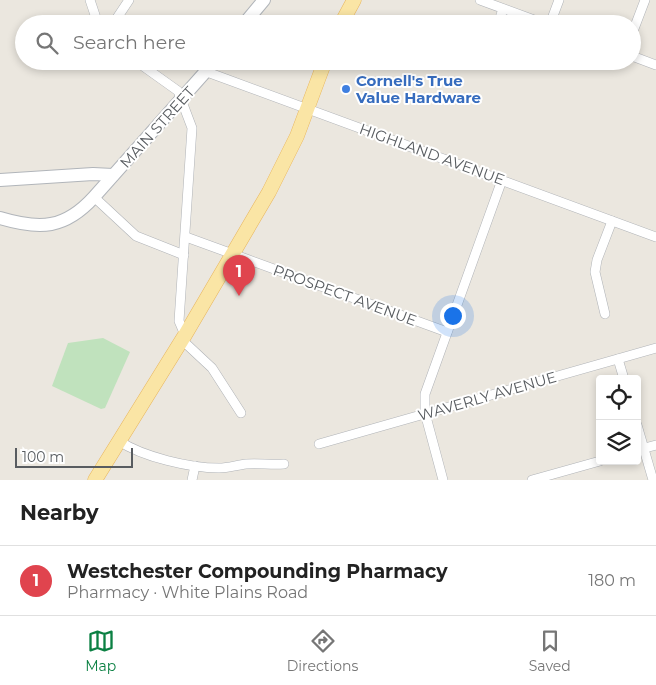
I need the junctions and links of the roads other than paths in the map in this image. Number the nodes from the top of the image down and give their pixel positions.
1 (90, 0) edge
2 (129, 0) edge
3 (264, 0) edge
4 (354, 0) edge
5 (480, 0) edge
6 (559, 0) edge
7 (645, 0) edge
8 (503, 9) junction
9 (95, 15) edge
10 (119, 15) edge
11 (252, 15) edge
12 (346, 15) edge
13 (501, 15) edge
14 (520, 15) edge
15 (553, 15) edge
16 (639, 15) edge
17 (641, 59) edge
18 (656, 65) edge
19 (149, 70) edge
20 (208, 70) edge
21 (220, 70) edge
22 (322, 70) edge
23 (181, 102) junction
24 (308, 110) junction
25 (113, 175) junction
26 (0, 180) edge
27 (502, 180) junction
28 (94, 197) junction
29 (0, 218) edge
30 (612, 221) junction
31 (186, 237) junction
32 (656, 237) edge
33 (232, 254) junction
34 (184, 256) junction
35 (605, 314) dead end
36 (447, 332) junction
37 (183, 338) junction
38 (656, 348) edge
39 (618, 359) junction
40 (623, 375) edge
41 (241, 413) dead end
42 (425, 414) junction
43 (119, 441) junction
44 (318, 444) dead end
45 (656, 445) edge
46 (641, 449) edge
47 (596, 462) edge
48 (284, 464) dead end
49 (195, 466) junction
50 (95, 480) edge
51 (192, 480) edge
52 (443, 480) edge
53 (532, 480) edge
54 (653, 480) edge

1 - 9 street
2 - 10 street
3 - 11 street
4 - 12 main road
5 - 8 street
6 - 15 street
7 - 16 street
8 - 13 street
8 - 14 street
17 - 18 street
19 - 23 street
20 - 23 street, MAIN STREET
21 - 24 street, HIGHLAND AVENUE
22 - 24 main road
23 - 25 street, MAIN STREET
23 - 31 street
24 - 27 street, HIGHLAND AVENUE
24 - 33 main road
25 - 26 street, MAIN STREET
25 - 28 street
27 - 30 street, HIGHLAND AVENUE
27 - 36 street
28 - 29 street
28 - 34 street
30 - 32 street, HIGHLAND AVENUE
30 - 35 street
31 - 33 street, PROSPECT AVENUE
31 - 34 street
33 - 36 street, PROSPECT AVENUE
33 - 37 main road
34 - 37 street
36 - 42 street
37 - 41 street
37 - 43 main road
38 - 39 street, WAVERLY AVENUE
39 - 40 street
39 - 42 street, WAVERLY AVENUE
42 - 44 street, WAVERLY AVENUE
42 - 52 street
43 - 49 street
43 - 50 main road
45 - 46 street
46 - 54 street
47 - 53 street
48 - 49 street
49 - 51 street

